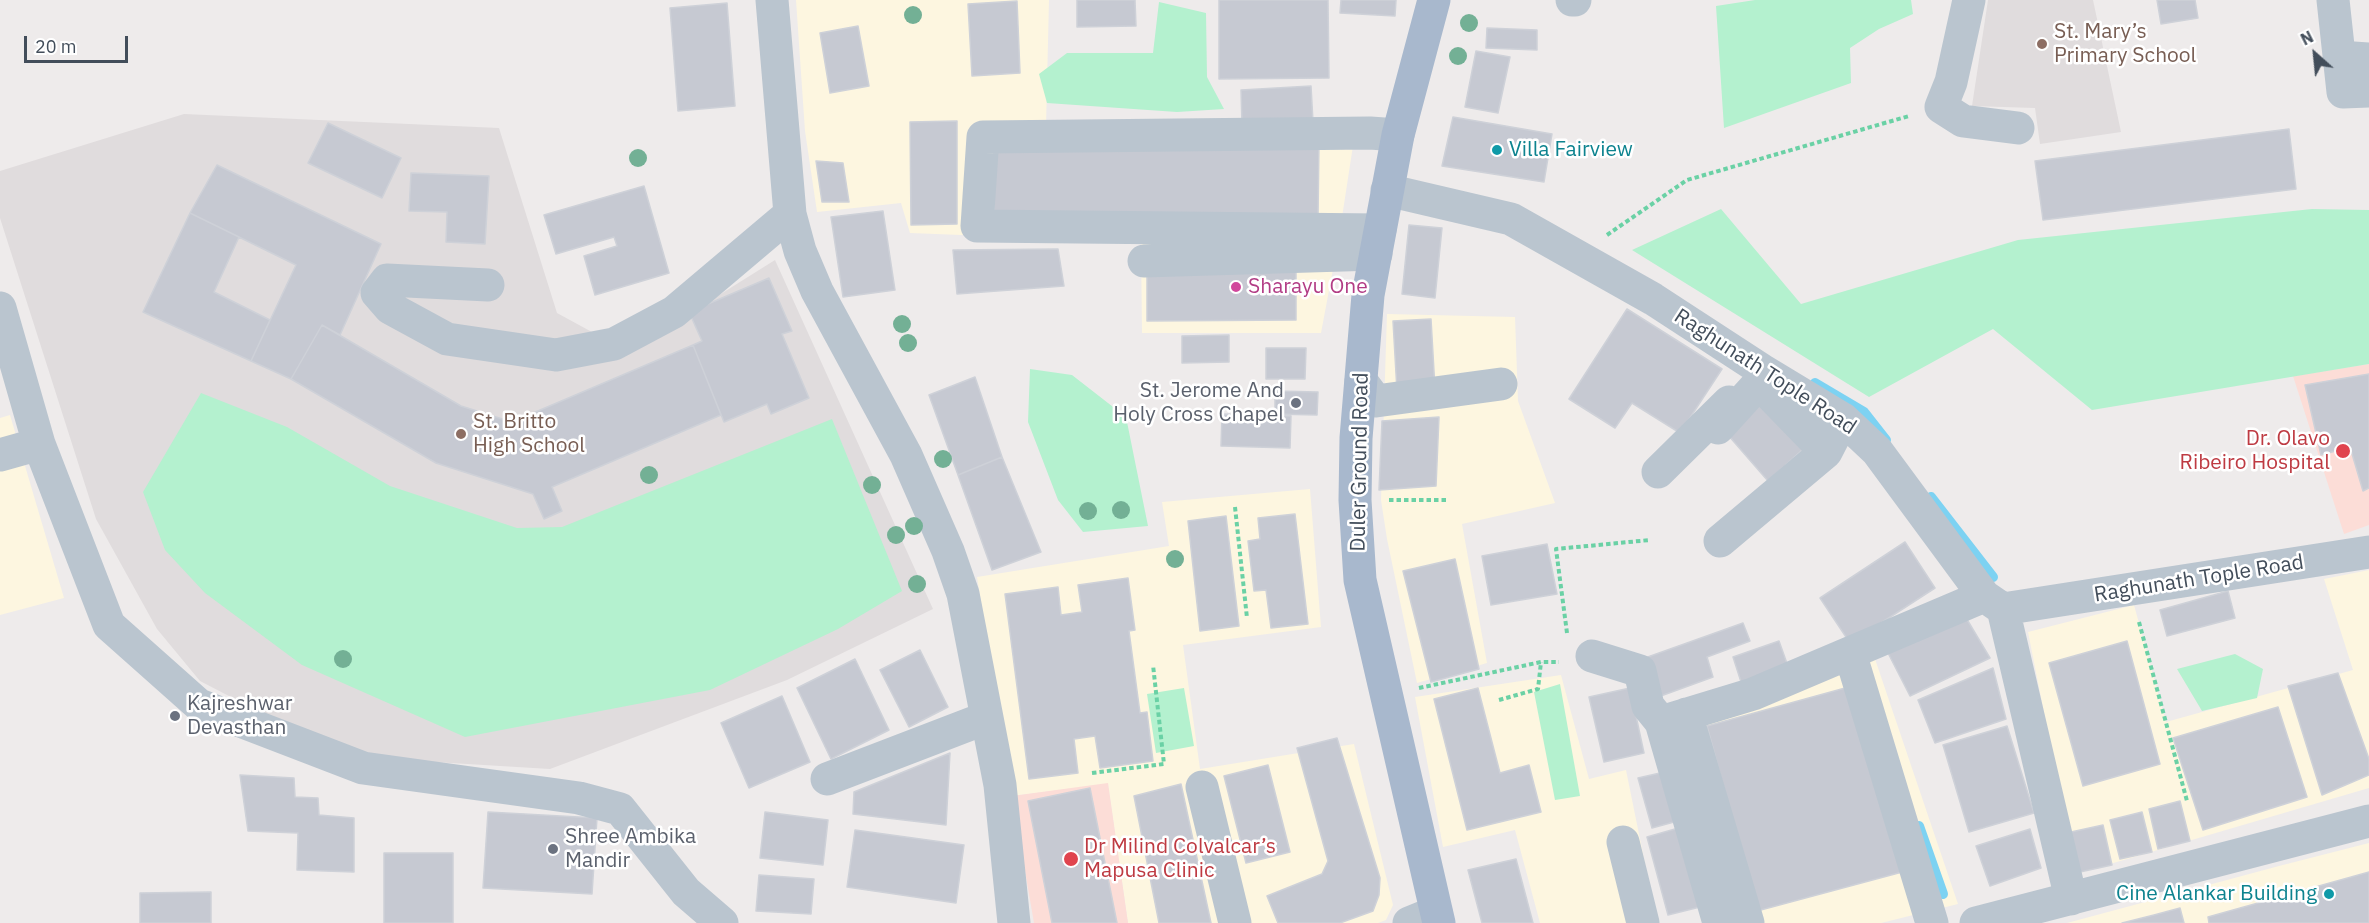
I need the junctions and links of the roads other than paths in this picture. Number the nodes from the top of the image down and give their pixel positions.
1 (772, 0) edge
2 (1434, 0) edge
3 (1969, 0) edge
4 (2333, 0) edge
5 (2354, 58) edge
6 (2369, 91) edge
7 (2018, 128) dead end
8 (1398, 135) junction
9 (1387, 190) junction
10 (790, 214) junction
11 (1378, 242) junction
12 (1144, 261) dead end
13 (488, 285) dead end
14 (0, 308) edge
15 (1762, 370) junction
16 (1361, 381) junction
17 (1501, 384) dead end
18 (1843, 419) junction
19 (1718, 428) dead end
20 (39, 444) junction
21 (1826, 452) junction
22 (0, 454) edge
23 (1658, 472) dead end
24 (1720, 541) dead end
25 (2369, 552) edge
26 (1994, 603) junction
27 (1850, 653) junction
28 (1581, 658) road end
29 (986, 718) junction
30 (1673, 718) junction
31 (827, 779) dead end
32 (1202, 787) dead end
33 (2369, 821) edge
34 (1623, 842) dead end
35 (2071, 899) junction
36 (2025, 916) edge
37 (1428, 919) edge
38 (722, 923) edge
39 (1014, 923) edge
40 (1235, 923) edge
41 (1643, 923) edge
42 (1719, 923) edge
43 (1748, 923) edge
44 (1932, 923) edge
45 (1976, 923) edge

1 - 10 street
2 - 8 main road, Duler Ground Road
3 - 7 street
4 - 5 street
5 - 6 street
8 - 9 main road, Duler Ground Road
8 - 11 street
9 - 11 main road, Duler Ground Road
9 - 15 street, Raghunath Tople Road
10 - 13 street
10 - 29 street
11 - 12 street
11 - 16 main road, Duler Ground Road
14 - 20 street
15 - 18 street, Raghunath Tople Road
15 - 23 street
16 - 17 street
16 - 37 main road, Duler Ground Road
18 - 21 street
18 - 26 street, Raghunath Tople Road
19 - 21 street
20 - 22 street
20 - 38 street
21 - 24 street
25 - 26 street, Raghunath Tople Road
26 - 27 street
26 - 35 street
27 - 30 street
27 - 44 street
28 - 30 street
29 - 31 street
29 - 39 street
30 - 42 street
30 - 43 street
32 - 40 street
33 - 35 street
34 - 41 street
35 - 36 street
36 - 45 street

